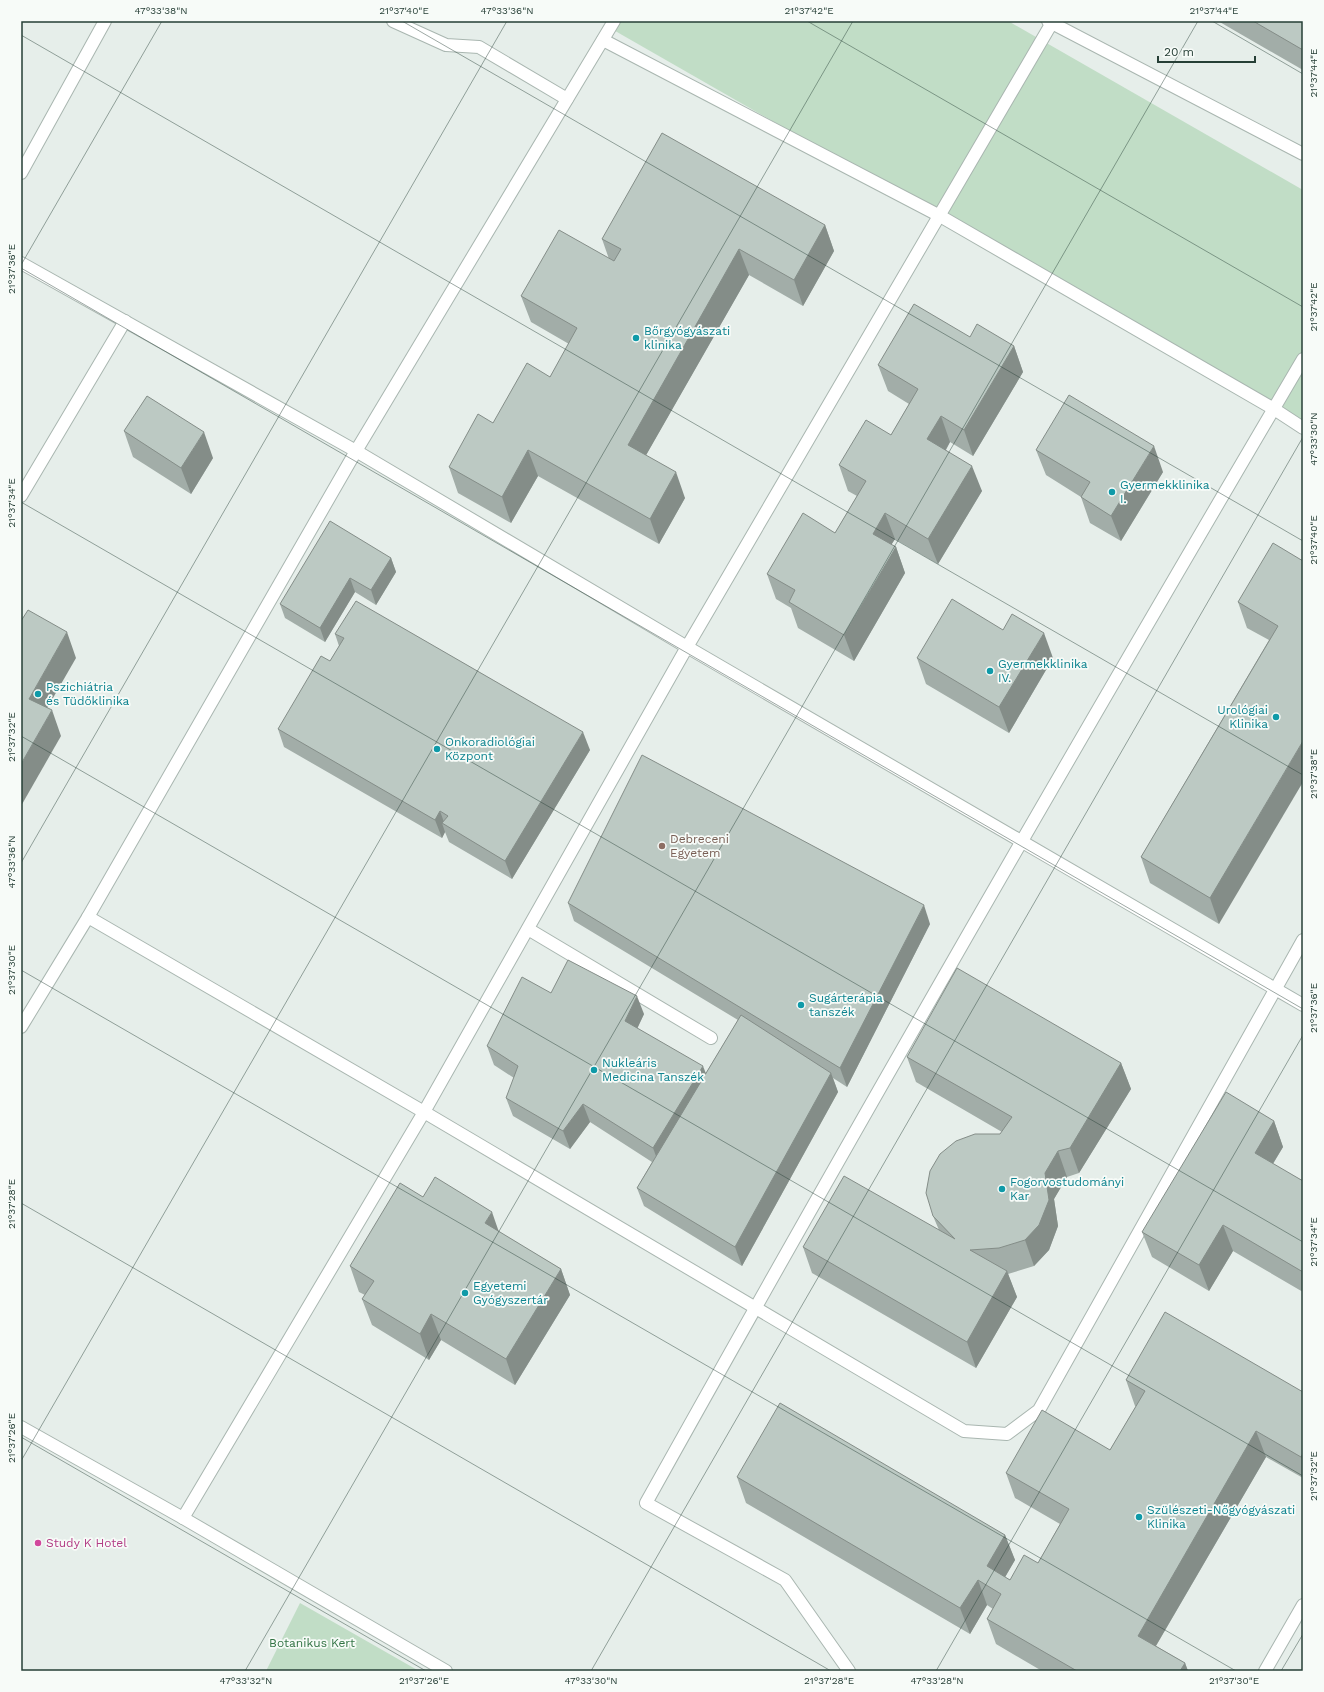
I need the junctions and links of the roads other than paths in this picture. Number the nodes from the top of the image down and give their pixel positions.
1 (105, 21) edge
2 (393, 21) edge
3 (614, 21) edge
4 (1051, 22) edge
5 (603, 40) junction
6 (567, 99) junction
7 (1303, 154) edge
8 (21, 173) edge
9 (940, 216) junction
10 (21, 263) edge
11 (125, 321) junction
12 (1303, 359) edge
13 (1274, 409) junction
14 (1303, 428) edge
15 (356, 451) junction
16 (21, 496) edge
17 (688, 647) junction
18 (1022, 840) junction
19 (88, 917) junction
20 (528, 929) junction
21 (1303, 940) edge
22 (1275, 988) junction
23 (1303, 1005) edge
24 (21, 1027) edge
25 (711, 1038) dead end
26 (424, 1112) junction
27 (755, 1308) junction
28 (21, 1427) edge
29 (183, 1518) junction
30 (1303, 1605) edge
31 (446, 1671) edge
32 (849, 1671) edge
33 (1265, 1671) edge

1 - 8 lane
2 - 6 lane
3 - 5 lane
4 - 7 lane
4 - 9 lane
5 - 6 lane
5 - 9 lane
6 - 15 lane
9 - 13 lane
9 - 17 lane
10 - 11 lane
11 - 15 lane
11 - 16 lane
12 - 13 lane
13 - 14 lane
13 - 18 lane
15 - 17 lane
15 - 19 lane
17 - 18 lane
17 - 20 lane
18 - 22 lane
18 - 27 lane
19 - 24 lane
19 - 26 lane
20 - 25 lane
20 - 26 lane
21 - 22 lane
22 - 23 lane
22 - 27 lane
26 - 27 lane
26 - 29 lane
27 - 32 lane
28 - 29 lane
29 - 31 lane
30 - 33 lane

